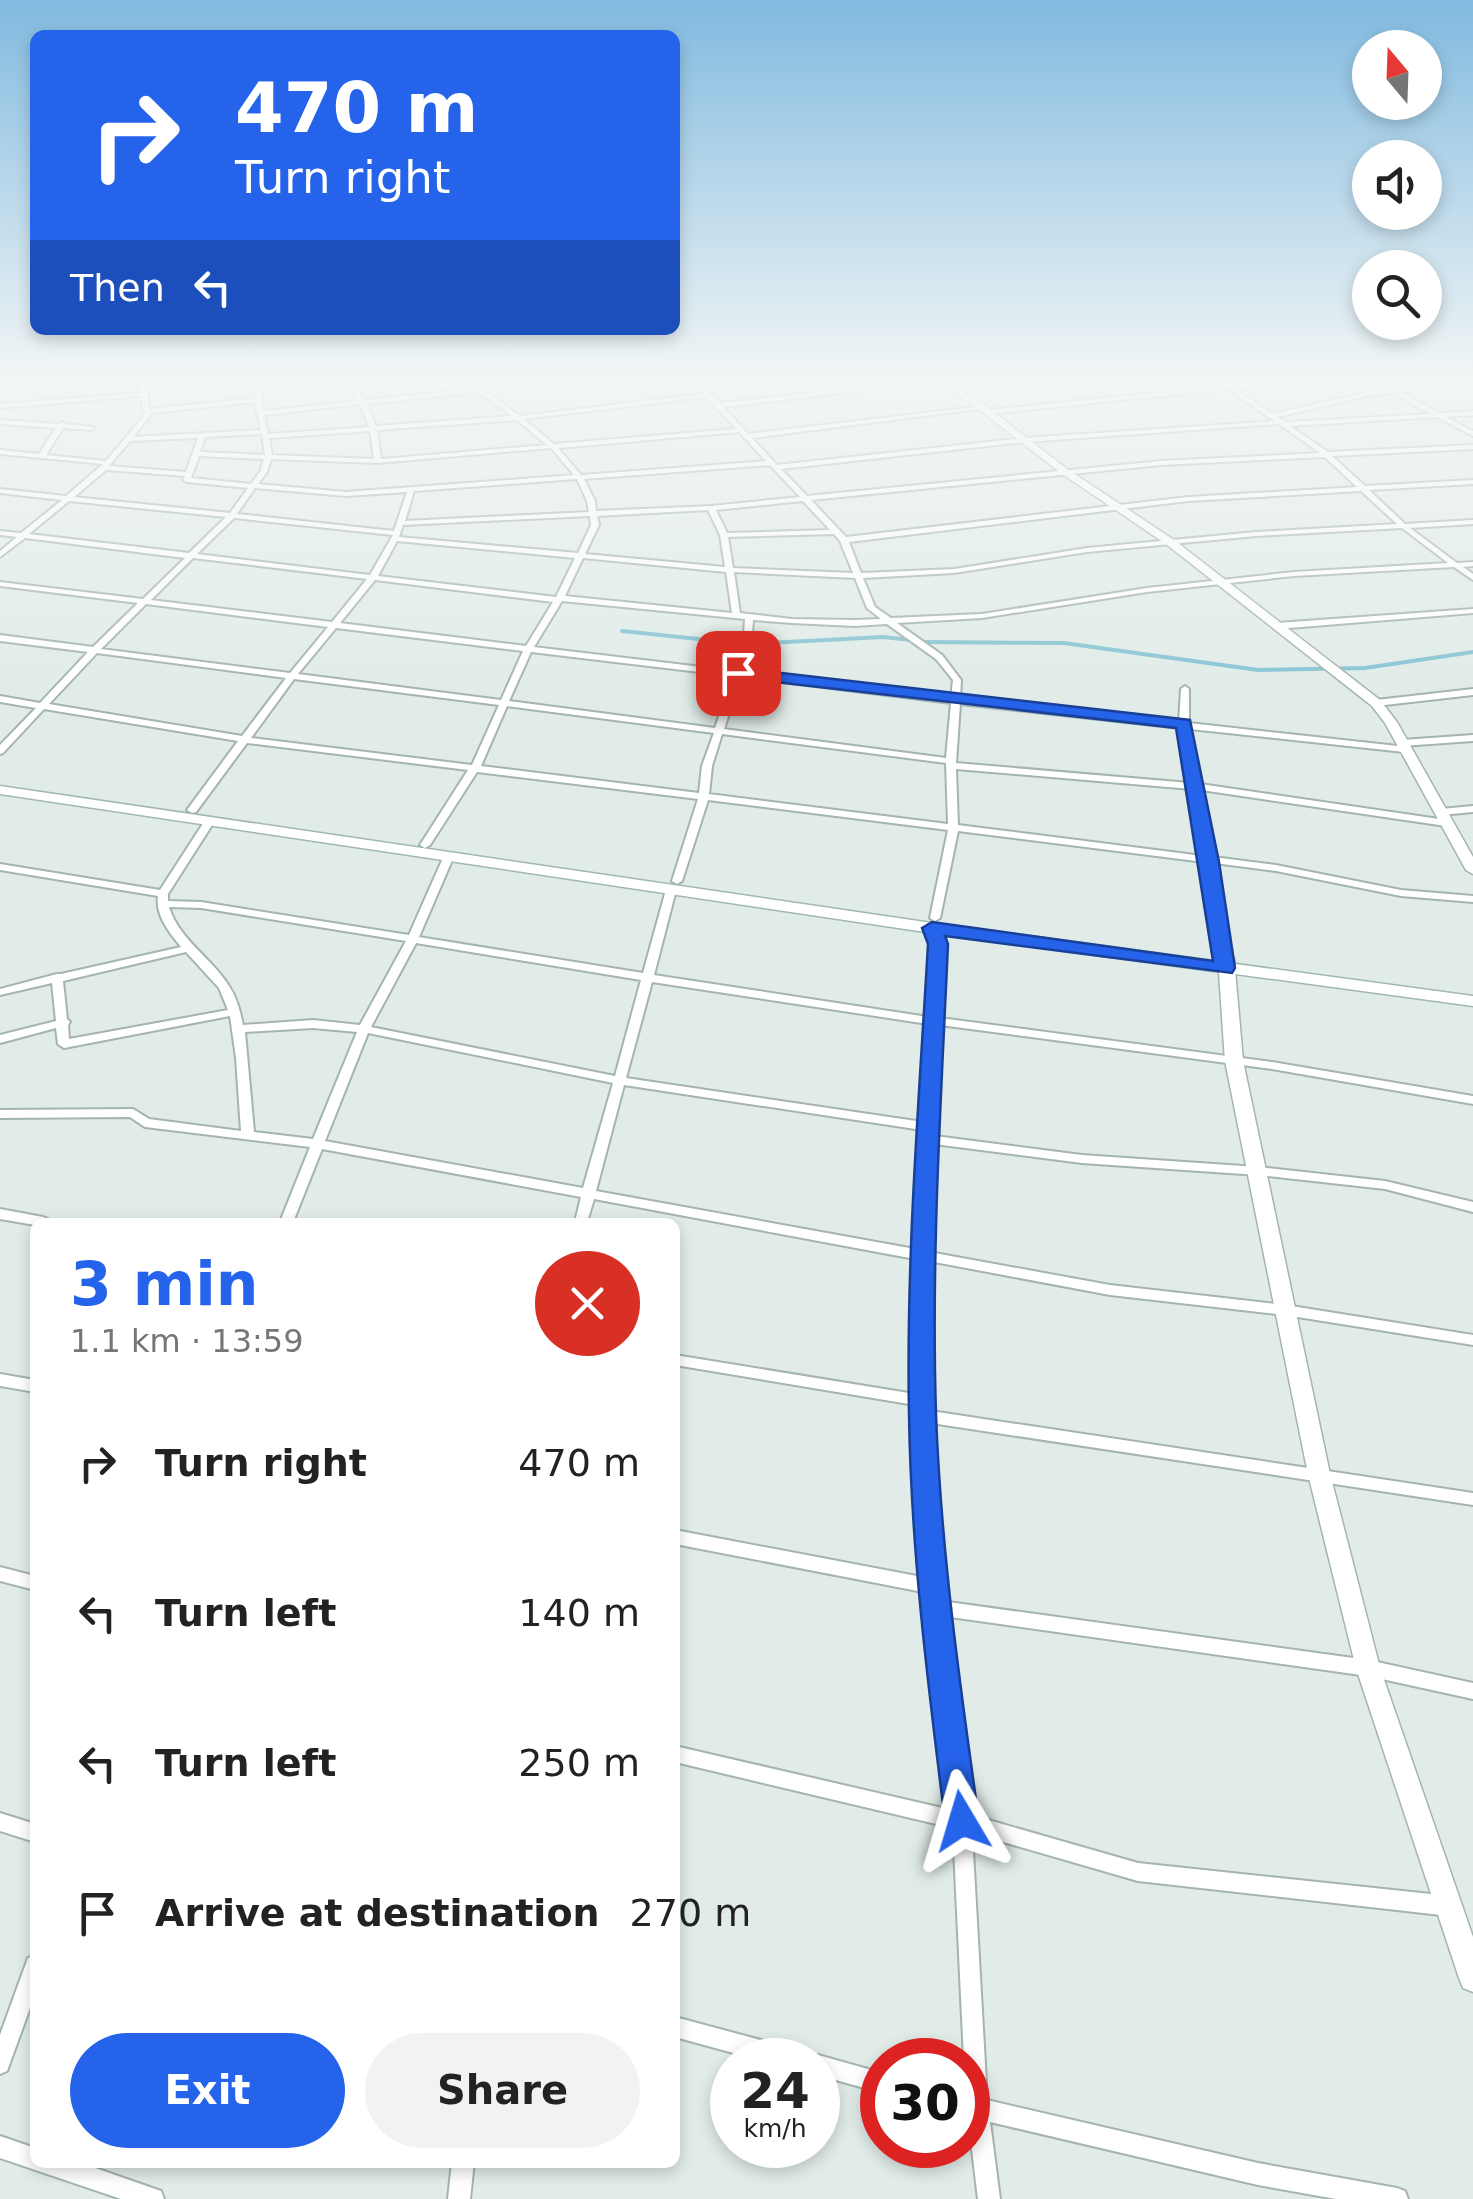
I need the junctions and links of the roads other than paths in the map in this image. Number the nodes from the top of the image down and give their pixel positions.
1 (85, 483) edge
2 (216, 483) edge
3 (253, 483) edge
4 (514, 483) edge
5 (580, 483) edge
6 (790, 483) edge
7 (961, 483) edge
8 (1083, 483) edge
9 (1355, 483) edge
10 (1459, 483) edge
11 (251, 485) junction
12 (1360, 487) junction
13 (411, 490) junction
14 (0, 491) edge
15 (66, 498) junction
16 (806, 500) junction
17 (1120, 506) junction
18 (710, 508) junction
19 (595, 515) junction
20 (232, 516) junction
21 (1473, 522) edge
22 (1402, 525) junction
23 (397, 532) junction
24 (836, 532) junction
25 (0, 533) edge
26 (724, 535) junction
27 (24, 536) junction
28 (844, 540) junction
29 (1170, 542) junction
30 (581, 554) junction
31 (0, 555) edge
32 (194, 555) junction
33 (1473, 564) edge
34 (1454, 565) junction
35 (727, 569) junction
36 (858, 576) junction
37 (1473, 578) edge
38 (372, 579) junction
39 (1219, 582) junction
40 (0, 584) edge
41 (149, 600) junction
42 (559, 600) junction
43 (1473, 611) edge
44 (736, 613) junction
45 (749, 616) junction
46 (884, 621) junction
47 (332, 626) junction
48 (1277, 626) junction
49 (0, 638) edge
50 (95, 650) junction
51 (528, 650) junction
52 (738, 673) junction
53 (290, 678) junction
54 (1185, 688) dead end
55 (1473, 692) edge
56 (0, 699) edge
57 (957, 701) junction
58 (1376, 703) junction
59 (502, 704) junction
60 (45, 705) junction
61 (1184, 724) junction
62 (720, 733) junction
63 (1473, 738) edge
64 (247, 740) junction
65 (1403, 746) junction
66 (0, 751) edge
67 (952, 763) junction
68 (476, 766) junction
69 (0, 780) edge
70 (1196, 786) junction
71 (0, 790) edge
72 (703, 800) junction
73 (1473, 808) edge
74 (192, 810) junction
75 (1444, 818) junction
76 (209, 822) junction
77 (953, 830) junction
78 (426, 845) junction
79 (448, 858) junction
80 (1210, 862) junction
81 (0, 867) edge
82 (1473, 870) edge
83 (674, 885) junction
84 (162, 899) junction
85 (1473, 899) edge
86 (934, 923) junction
87 (412, 938) junction
88 (189, 948) junction
89 (1225, 963) junction
90 (57, 976) junction
91 (650, 979) junction
92 (1473, 991) edge
93 (0, 992) edge
94 (1473, 1002) edge
95 (234, 1012) junction
96 (934, 1021) junction
97 (64, 1022) junction
98 (236, 1029) junction
99 (364, 1029) junction
100 (0, 1039) edge
101 (1234, 1060) junction
102 (622, 1081) junction
103 (1473, 1100) edge
104 (0, 1114) edge
105 (248, 1133) junction
106 (929, 1133) junction
107 (318, 1144) junction
108 (1258, 1171) junction
109 (587, 1195) junction
110 (1473, 1208) edge
111 (0, 1214) edge
112 (288, 1218) edge
113 (582, 1218) edge
114 (30, 1220) edge
115 (922, 1257) junction
116 (1284, 1310) junction
117 (1473, 1340) edge
118 (680, 1361) edge
119 (0, 1380) edge
120 (30, 1385) edge
121 (923, 1409) junction
122 (1319, 1474) junction
123 (1473, 1499) edge
124 (680, 1538) edge
125 (0, 1574) edge
126 (30, 1582) edge
127 (932, 1586) junction
128 (934, 1607) junction
129 (1368, 1668) junction
130 (1473, 1691) edge
131 (680, 1755) edge
132 (962, 1821) junction
133 (0, 1822) edge
134 (30, 1832) edge
135 (1459, 1918) edge
136 (1473, 1978) edge
137 (30, 1980) edge
138 (680, 2027) edge
139 (718, 2038) edge
140 (970, 2038) edge
141 (0, 2064) edge
142 (990, 2111) edge
143 (0, 2147) edge
144 (30, 2157) edge
145 (63, 2168) edge
146 (462, 2168) edge
147 (983, 2168) edge
148 (154, 2199) edge
149 (459, 2199) edge
150 (989, 2199) edge
151 (1397, 2199) edge

1 - 15 street
2 - 11 street
3 - 11 street
4 - 13 street
5 - 19 street
6 - 16 street
7 - 16 street
8 - 17 main road
9 - 12 street
10 - 12 street
11 - 13 street
11 - 20 street
12 - 17 street
12 - 22 street
13 - 23 street
14 - 15 street
15 - 20 street
15 - 27 street
16 - 18 street
16 - 24 street
17 - 28 street
17 - 29 main road
18 - 19 street
18 - 26 street
19 - 23 street
19 - 30 street
20 - 23 street
20 - 32 street
21 - 22 street
22 - 29 street
22 - 34 street
23 - 30 street
23 - 38 street
24 - 26 street
24 - 28 street
25 - 27 street
26 - 35 street
27 - 31 street
27 - 32 street
28 - 36 street
29 - 36 street
29 - 39 main road
30 - 35 street
30 - 42 street
32 - 38 street
32 - 41 street
33 - 34 street
34 - 37 street
34 - 39 street
35 - 36 street
35 - 44 street
36 - 46 street
38 - 42 street
38 - 47 street
39 - 46 street
39 - 48 main road
40 - 41 street
41 - 47 street
41 - 50 street
42 - 44 street
42 - 51 street
43 - 48 street
44 - 45 street
45 - 46 street
45 - 52 street
46 - 57 street
47 - 51 street
47 - 53 street
48 - 58 main road
49 - 50 street
50 - 53 street
50 - 60 street
51 - 52 street
51 - 59 street
52 - 57 street
52 - 62 street
53 - 59 street
53 - 64 street
54 - 61 street
55 - 58 street
56 - 60 street
57 - 61 street
57 - 67 street
58 - 65 main road
59 - 62 street
59 - 68 street
60 - 64 street
60 - 66 street
61 - 65 street
61 - 70 street
62 - 67 street
62 - 72 street
63 - 65 street
64 - 68 street
64 - 74 street
65 - 75 main road
67 - 70 street
67 - 77 street
68 - 72 street
68 - 78 street
69 - 74 main road
70 - 75 street
70 - 80 street
71 - 76 main road
72 - 77 street
72 - 83 street
73 - 75 street
74 - 78 main road
75 - 82 main road
76 - 79 main road
76 - 84 street
77 - 80 street
77 - 86 street
78 - 83 main road
79 - 83 main road
79 - 87 street
80 - 85 street
80 - 89 street
81 - 84 street
83 - 86 main road
83 - 91 street
84 - 87 street
84 - 88 street
86 - 89 main road
86 - 96 street
87 - 91 street
87 - 99 street
88 - 90 street
88 - 95 street
89 - 92 main road
89 - 94 main road
89 - 101 main road
90 - 93 street
90 - 97 street
91 - 96 street
91 - 102 street
95 - 97 street
95 - 98 street
96 - 101 street
96 - 106 street
97 - 100 street
98 - 99 street
98 - 105 street
99 - 102 street
99 - 107 street
101 - 103 street
101 - 108 main road
102 - 106 street
102 - 109 street
104 - 105 street
105 - 107 street
106 - 108 street
106 - 115 street
107 - 109 street
107 - 112 street
108 - 110 street
108 - 116 main road
109 - 113 street
109 - 115 street
111 - 114 street
115 - 116 street
115 - 121 street
116 - 117 street
116 - 122 main road
118 - 121 street
119 - 120 street
121 - 122 street
121 - 127 street
122 - 123 street
122 - 129 main road
124 - 127 street
125 - 126 street
127 - 128 street
128 - 129 street
128 - 132 street
129 - 130 street
129 - 135 main road
131 - 132 street
132 - 135 street
132 - 140 street
133 - 134 street
135 - 136 main road
137 - 141 street
138 - 139 street
142 - 151 street
143 - 144 street
145 - 148 street
146 - 149 street
147 - 150 street

